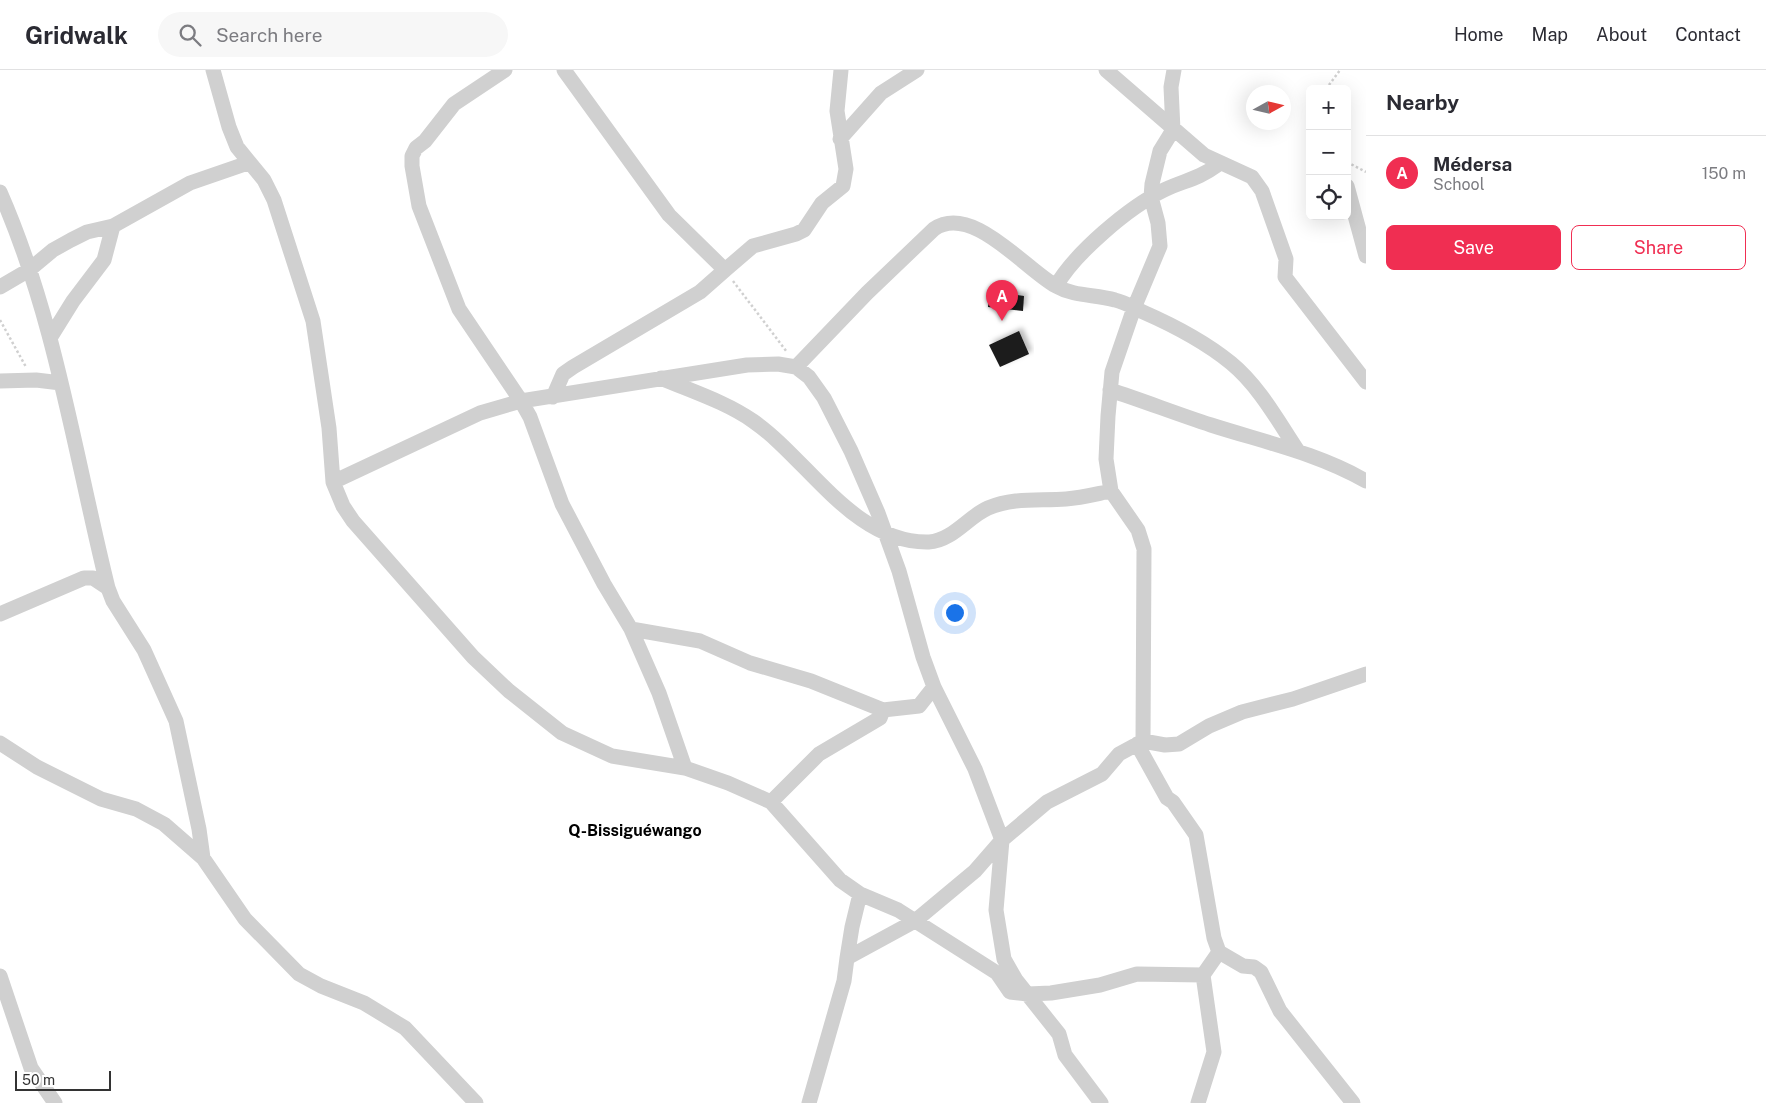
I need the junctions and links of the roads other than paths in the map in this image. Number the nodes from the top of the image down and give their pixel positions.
1 (213, 70) edge
2 (505, 70) edge
3 (842, 70) edge
4 (917, 70) edge
5 (1106, 70) edge
6 (1174, 70) edge
7 (569, 73) edge
8 (1173, 130) junction
9 (840, 139) junction
10 (248, 163) junction
11 (1218, 164) junction
12 (0, 192) edge
13 (1151, 197) junction
14 (1351, 201) edge
15 (113, 226) junction
16 (1366, 256) edge
17 (29, 270) junction
18 (724, 270) junction
19 (0, 286) edge
20 (1056, 286) junction
21 (1134, 308) junction
22 (50, 338) junction
23 (796, 367) junction
24 (660, 378) junction
25 (0, 381) edge
26 (1366, 382) edge
27 (61, 383) junction
28 (1110, 390) junction
29 (553, 397) junction
30 (521, 400) junction
31 (1298, 450) junction
32 (1366, 481) edge
33 (333, 482) junction
34 (1111, 491) junction
35 (886, 534) junction
36 (108, 588) junction
37 (0, 614) edge
38 (631, 629) junction
39 (1366, 674) edge
40 (934, 687) junction
41 (883, 710) junction
42 (0, 743) edge
43 (1140, 743) junction
44 (685, 768) junction
45 (771, 802) junction
46 (1002, 840) junction
47 (202, 858) junction
48 (860, 894) junction
49 (915, 921) junction
50 (1219, 952) junction
51 (848, 958) junction
52 (1203, 975) junction
53 (0, 976) edge
54 (1028, 994) junction
55 (55, 1103) edge
56 (476, 1103) edge
57 (809, 1103) edge
58 (1101, 1103) edge
59 (1198, 1103) edge
60 (1353, 1103) edge

1 - 10 street
2 - 30 street
3 - 9 street
4 - 9 street
5 - 8 street
6 - 8 street
7 - 18 street
8 - 11 street
8 - 13 street
9 - 18 street
10 - 15 street
10 - 33 street
11 - 13 street
11 - 26 street
12 - 17 street
13 - 20 street
13 - 21 street
14 - 16 street
15 - 17 street
15 - 22 street
17 - 19 street
17 - 22 street
18 - 29 street
20 - 21 street
20 - 23 street
21 - 28 street
21 - 31 street
22 - 27 street
23 - 24 street
23 - 35 street
24 - 29 street
24 - 35 street
25 - 27 street
27 - 36 street
28 - 31 street
28 - 34 street
29 - 30 street
30 - 33 street
30 - 38 street
31 - 32 street
33 - 44 street
34 - 35 street
34 - 43 street
35 - 40 street
36 - 37 street
36 - 47 street
38 - 41 street
38 - 44 street
39 - 43 street
40 - 41 street
40 - 46 street
41 - 45 street
42 - 47 street
43 - 46 street
43 - 50 street
44 - 45 street
45 - 48 street
46 - 49 street
46 - 54 street
47 - 56 street
48 - 49 street
48 - 51 street
49 - 51 street
49 - 54 street
50 - 52 street
50 - 60 street
51 - 57 street
52 - 54 street
52 - 59 street
53 - 55 street
54 - 58 street

